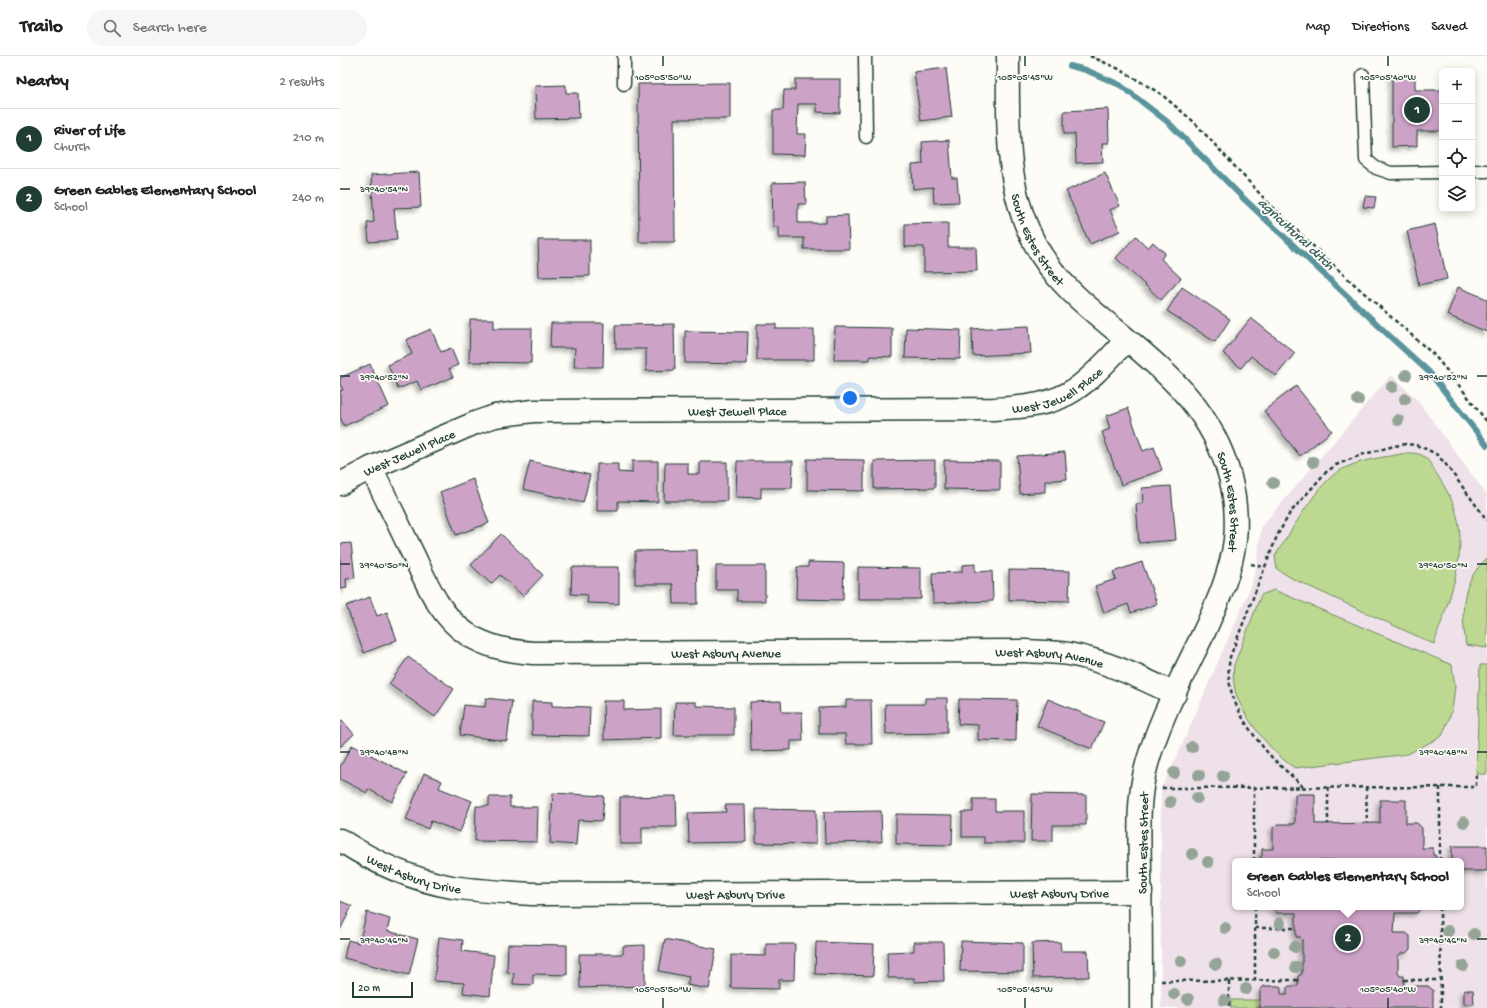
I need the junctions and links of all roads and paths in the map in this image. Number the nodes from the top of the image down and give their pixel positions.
1 (624, 56) edge
2 (865, 56) edge
3 (1008, 56) edge
4 (1090, 56) edge
5 (1363, 76) dead end
6 (624, 84) dead end
7 (866, 137) dead end
8 (1475, 171) edge
9 (1487, 171) edge
10 (1439, 172) edge
11 (1127, 340) junction
12 (1487, 422) edge
13 (372, 468) junction
14 (340, 484) edge
15 (1487, 520) edge
16 (1251, 564) dead end
17 (1264, 567) junction
18 (1175, 694) junction
19 (1476, 774) dead end
20 (1440, 787) junction
21 (1162, 788) dead end
22 (1254, 788) junction
23 (1303, 788) junction
24 (1328, 788) junction
25 (1366, 788) junction
26 (1367, 823) dead end
27 (1328, 824) dead end
28 (340, 840) edge
29 (1254, 858) edge
30 (1440, 858) edge
31 (1141, 892) junction
32 (1254, 910) edge
33 (1440, 910) edge
34 (1255, 928) junction
35 (1296, 928) dead end
36 (1298, 980) dead end
37 (1404, 980) dead end
38 (1440, 980) junction
39 (1161, 981) dead end
40 (1229, 981) junction
41 (1255, 981) junction
42 (1141, 1008) edge
43 (1229, 1008) edge
44 (1440, 1008) edge

1 - 6 lane
2 - 7 lane
3 - 11 street, South Estes Street
4 - 12 path
5 - 10 lane
8 - 9 lane
11 - 13 street, West Jewell Place
11 - 18 street, South Estes Street
13 - 14 street, West Jewell Place
13 - 18 street, West Asbury Avenue
15 - 17 path
16 - 17 path
17 - 23 path
18 - 31 street, South Estes Street
19 - 20 path
20 - 25 path
20 - 30 path
21 - 22 path
22 - 23 path
22 - 29 path
23 - 24 path
24 - 25 path
24 - 27 path
25 - 26 path
28 - 31 street, West Asbury Drive
31 - 42 street, South Estes Street
32 - 34 path
33 - 38 path
34 - 35 path
34 - 41 path
36 - 41 path
37 - 38 path
38 - 44 path
39 - 40 path
40 - 41 path
40 - 43 path

